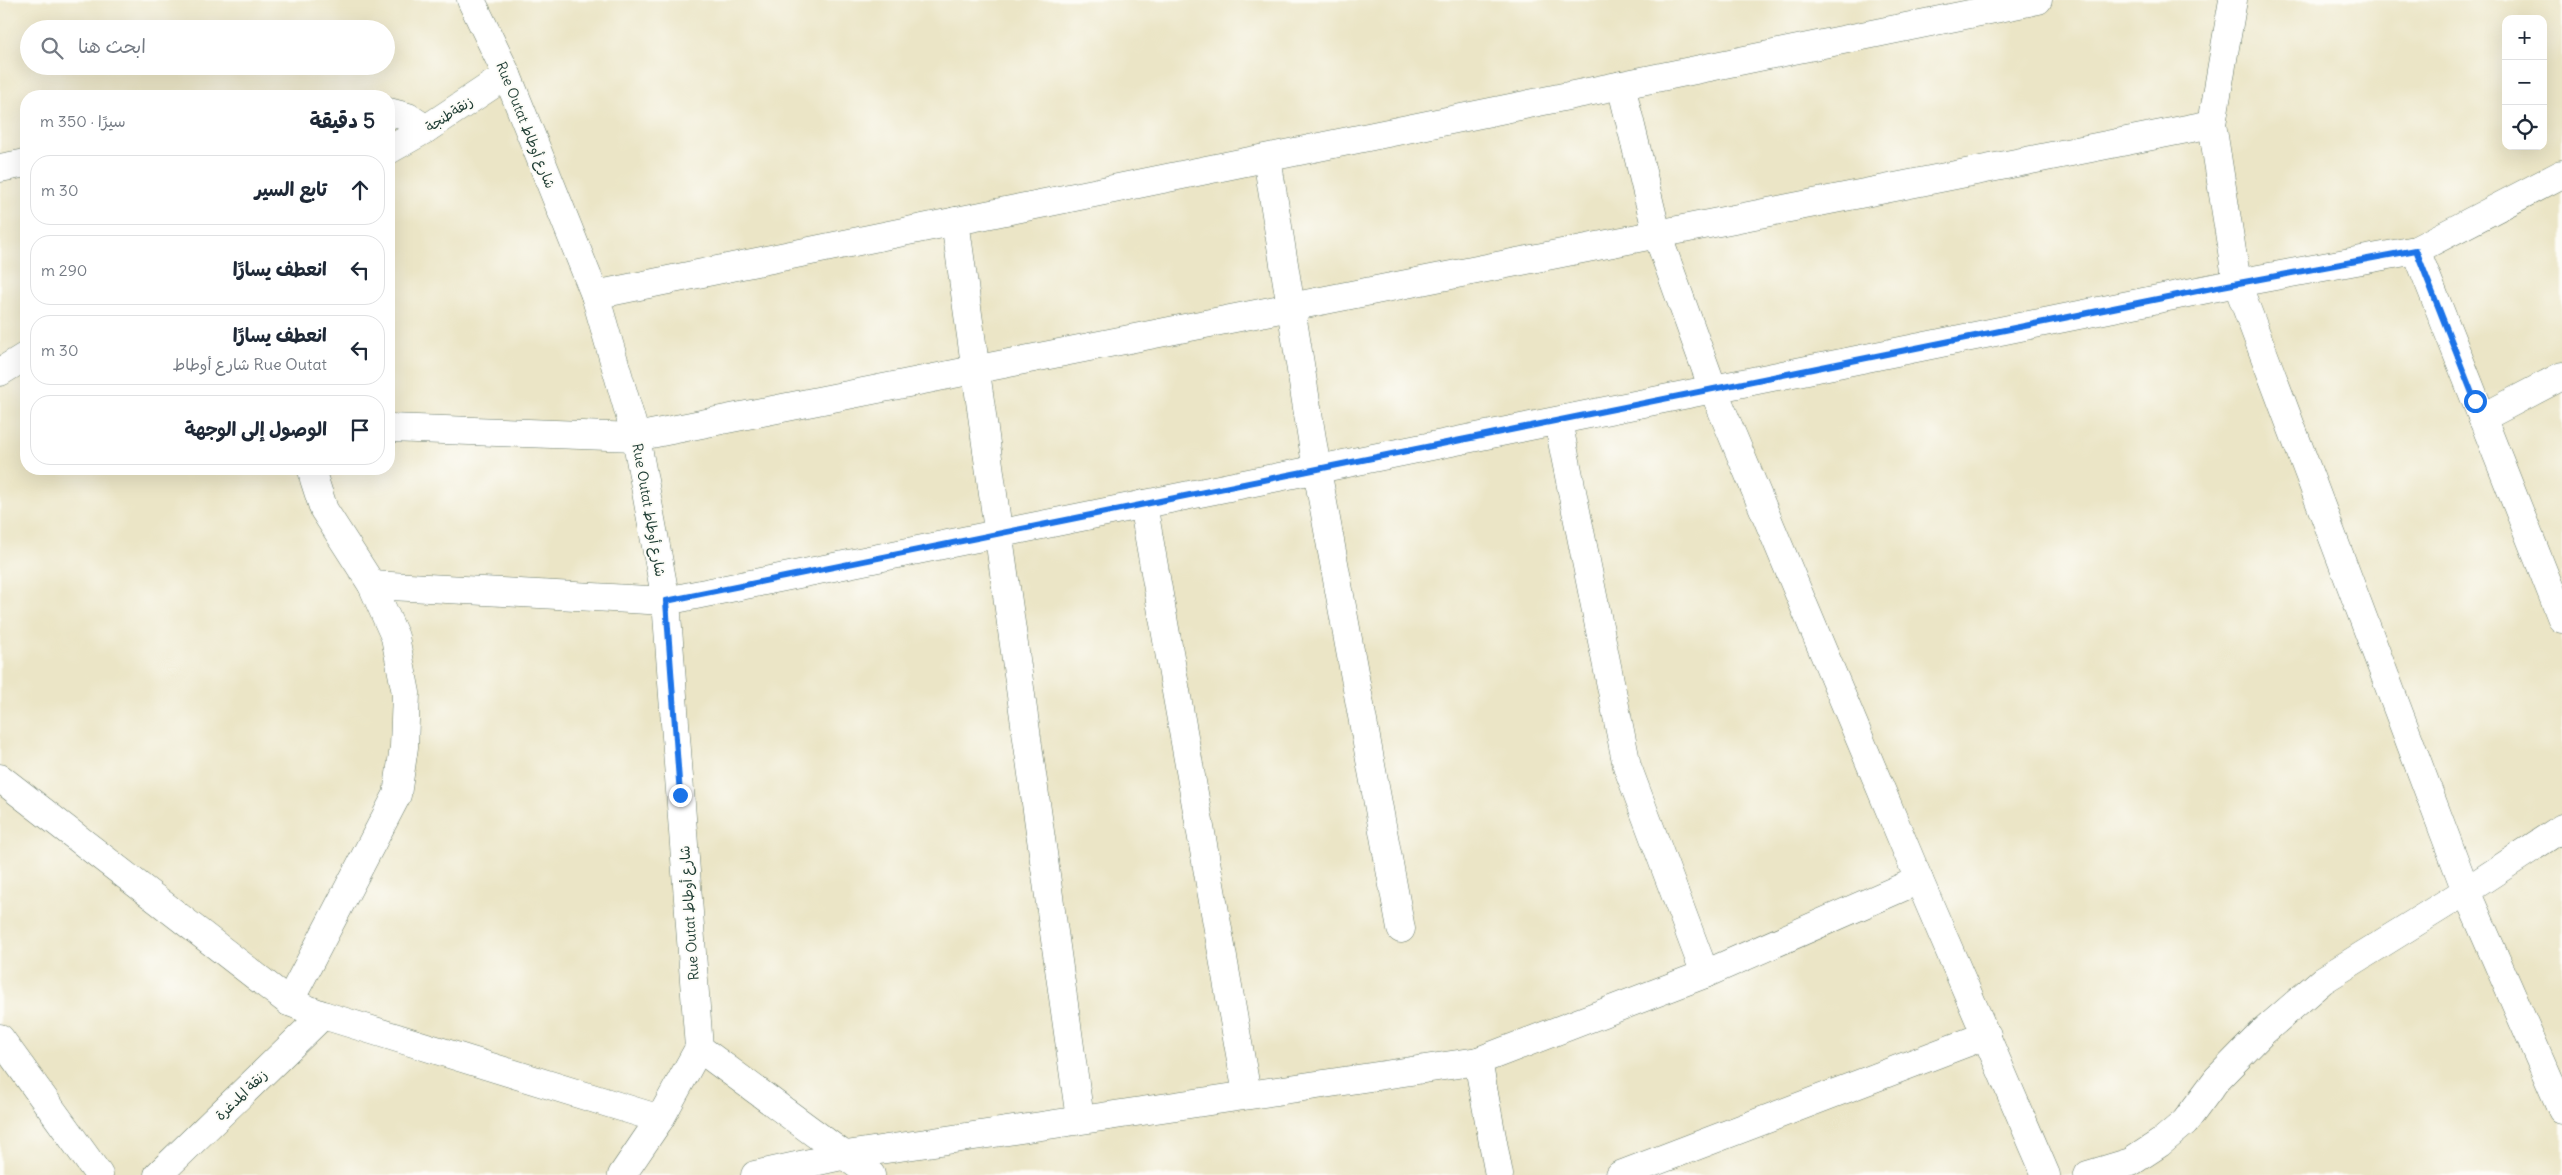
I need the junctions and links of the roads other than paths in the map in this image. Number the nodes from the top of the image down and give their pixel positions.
1 (472, 0) edge
2 (2038, 0) edge
3 (2233, 0) edge
4 (507, 75) junction
5 (1621, 85) junction
6 (395, 114) edge
7 (2212, 124) junction
8 (426, 129) junction
9 (395, 147) edge
10 (1267, 158) junction
11 (20, 164) edge
12 (0, 168) edge
13 (2562, 174) edge
14 (955, 221) junction
15 (1657, 234) junction
16 (2416, 250) junction
17 (2237, 284) junction
18 (595, 295) junction
19 (1291, 307) junction
20 (20, 360) edge
21 (976, 370) junction
22 (0, 372) edge
23 (2562, 376) edge
24 (1713, 389) junction
25 (2482, 418) junction
26 (1558, 421) junction
27 (395, 428) edge
28 (636, 437) junction
29 (1317, 470) junction
30 (313, 475) edge
31 (1143, 504) junction
32 (998, 533) junction
33 (372, 585) junction
34 (666, 601) junction
35 (2562, 619) edge
36 (0, 778) edge
37 (2562, 828) edge
38 (1919, 880) junction
39 (2466, 891) junction
40 (1401, 929) dead end
41 (1705, 974) junction
42 (289, 1002) junction
43 (323, 1015) junction
44 (1987, 1035) junction
45 (0, 1038) edge
46 (700, 1048) junction
47 (1478, 1061) junction
48 (1247, 1094) junction
49 (2562, 1110) edge
50 (660, 1119) junction
51 (1080, 1119) junction
52 (846, 1155) junction
53 (99, 1175) edge
54 (158, 1175) edge
55 (622, 1175) edge
56 (755, 1175) edge
57 (871, 1175) edge
58 (1499, 1175) edge
59 (1620, 1175) edge
60 (2046, 1175) edge
61 (2088, 1175) edge

1 - 4 street, Rue Outat شارع أوطاط
2 - 5 street
3 - 7 street
4 - 8 street, زنقةطنجة
4 - 18 street, Rue Outat شارع أوطاط
5 - 10 street
5 - 15 street
6 - 8 street
7 - 15 street
7 - 17 street
8 - 9 street, زنقةطنجة
10 - 14 street
10 - 19 street
11 - 12 street
13 - 16 street
14 - 18 street
14 - 21 street
15 - 19 street
15 - 24 street
16 - 17 street
16 - 25 street
17 - 24 street
17 - 39 street
18 - 28 street, Rue Outat شارع أوطاط
19 - 21 street
19 - 29 street
20 - 22 street
21 - 28 street
21 - 32 street
23 - 25 street
24 - 26 street
24 - 38 street
25 - 35 street
26 - 29 street
26 - 41 street
27 - 28 street
28 - 34 street, Rue Outat شارع أوطاط
29 - 31 street
29 - 40 street
30 - 33 street
31 - 32 street
31 - 48 street
32 - 34 street
32 - 51 street
33 - 34 street
33 - 42 street
34 - 46 street, Rue Outat شارع أوطاط
36 - 42 street
37 - 39 street
38 - 41 street
38 - 44 street
39 - 49 street
39 - 61 street
41 - 47 street
42 - 43 street
43 - 50 street
43 - 54 street, زنقة المدغرة
44 - 59 street
44 - 60 street
45 - 53 street
46 - 50 street
46 - 52 street
47 - 48 street
47 - 58 street
48 - 51 street
50 - 55 street
51 - 52 street
52 - 56 street
52 - 57 street

